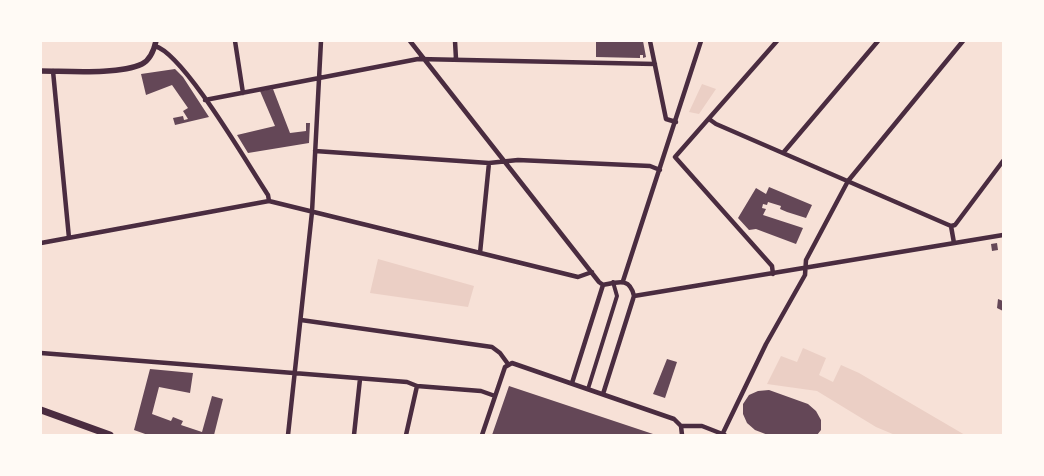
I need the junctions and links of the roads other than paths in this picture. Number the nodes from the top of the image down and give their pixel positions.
1 (235, 41) edge
2 (321, 41) edge
3 (410, 41) edge
4 (455, 41) edge
5 (650, 41) edge
6 (701, 41) edge
7 (777, 41) edge
8 (878, 41) edge
9 (963, 41) edge
10 (155, 44) edge
11 (425, 59) junction
12 (456, 59) junction
13 (655, 64) junction
14 (41, 71) edge
15 (53, 71) junction
16 (318, 78) junction
17 (243, 93) junction
18 (205, 100) junction
19 (709, 119) junction
20 (676, 122) junction
21 (316, 151) junction
22 (782, 153) junction
23 (665, 154) junction
24 (675, 157) junction
25 (505, 161) junction
26 (1003, 161) edge
27 (490, 163) junction
28 (660, 170) junction
29 (848, 181) junction
30 (268, 201) junction
31 (312, 212) junction
32 (951, 226) junction
33 (1003, 235) edge
34 (68, 238) junction
35 (41, 243) edge
36 (954, 243) junction
37 (480, 253) junction
38 (806, 268) junction
39 (592, 272) junction
40 (773, 274) junction
41 (623, 281) junction
42 (613, 282) junction
43 (603, 285) junction
44 (634, 296) junction
45 (301, 320) junction
46 (41, 353) edge
47 (508, 364) junction
48 (295, 374) junction
49 (360, 379) junction
50 (572, 383) junction
51 (417, 386) junction
52 (588, 389) junction
53 (602, 394) junction
54 (495, 396) junction
55 (41, 410) edge
56 (681, 426) junction
57 (723, 434) edge
58 (110, 435) edge
59 (288, 435) edge
60 (354, 435) edge
61 (406, 435) edge
62 (482, 435) edge
63 (682, 435) edge

1 - 17 street
2 - 16 street
3 - 11 street
4 - 12 street
5 - 13 street
6 - 20 street
7 - 19 street
8 - 22 street
9 - 29 street
10 - 15 street
10 - 18 street
11 - 12 street
11 - 16 street
11 - 25 street
12 - 13 street
13 - 20 street
14 - 15 street
15 - 34 street
16 - 17 street
16 - 21 street
17 - 18 street
18 - 30 street
19 - 22 street
19 - 24 street
20 - 23 street
21 - 27 street
21 - 31 street
22 - 29 street
23 - 24 street
23 - 28 street
24 - 40 street
25 - 27 street
25 - 28 street
25 - 39 street
26 - 32 street
27 - 37 street
28 - 41 street
29 - 32 street
29 - 38 street
30 - 31 street
30 - 34 street
31 - 37 street
31 - 45 street
32 - 36 street
33 - 36 street
34 - 35 street
36 - 38 street
37 - 39 street
38 - 40 street
38 - 57 street
39 - 43 street
40 - 44 street
41 - 42 street
41 - 44 street
42 - 43 street
42 - 52 street
43 - 50 street
44 - 53 street
45 - 47 street
45 - 48 street
46 - 48 street
47 - 50 street
47 - 54 street
48 - 49 street
48 - 59 street
49 - 51 street
49 - 60 street
50 - 52 street
51 - 54 street
51 - 61 street
52 - 53 street
53 - 56 street
54 - 62 street
55 - 58 main road
56 - 57 street
56 - 63 street

